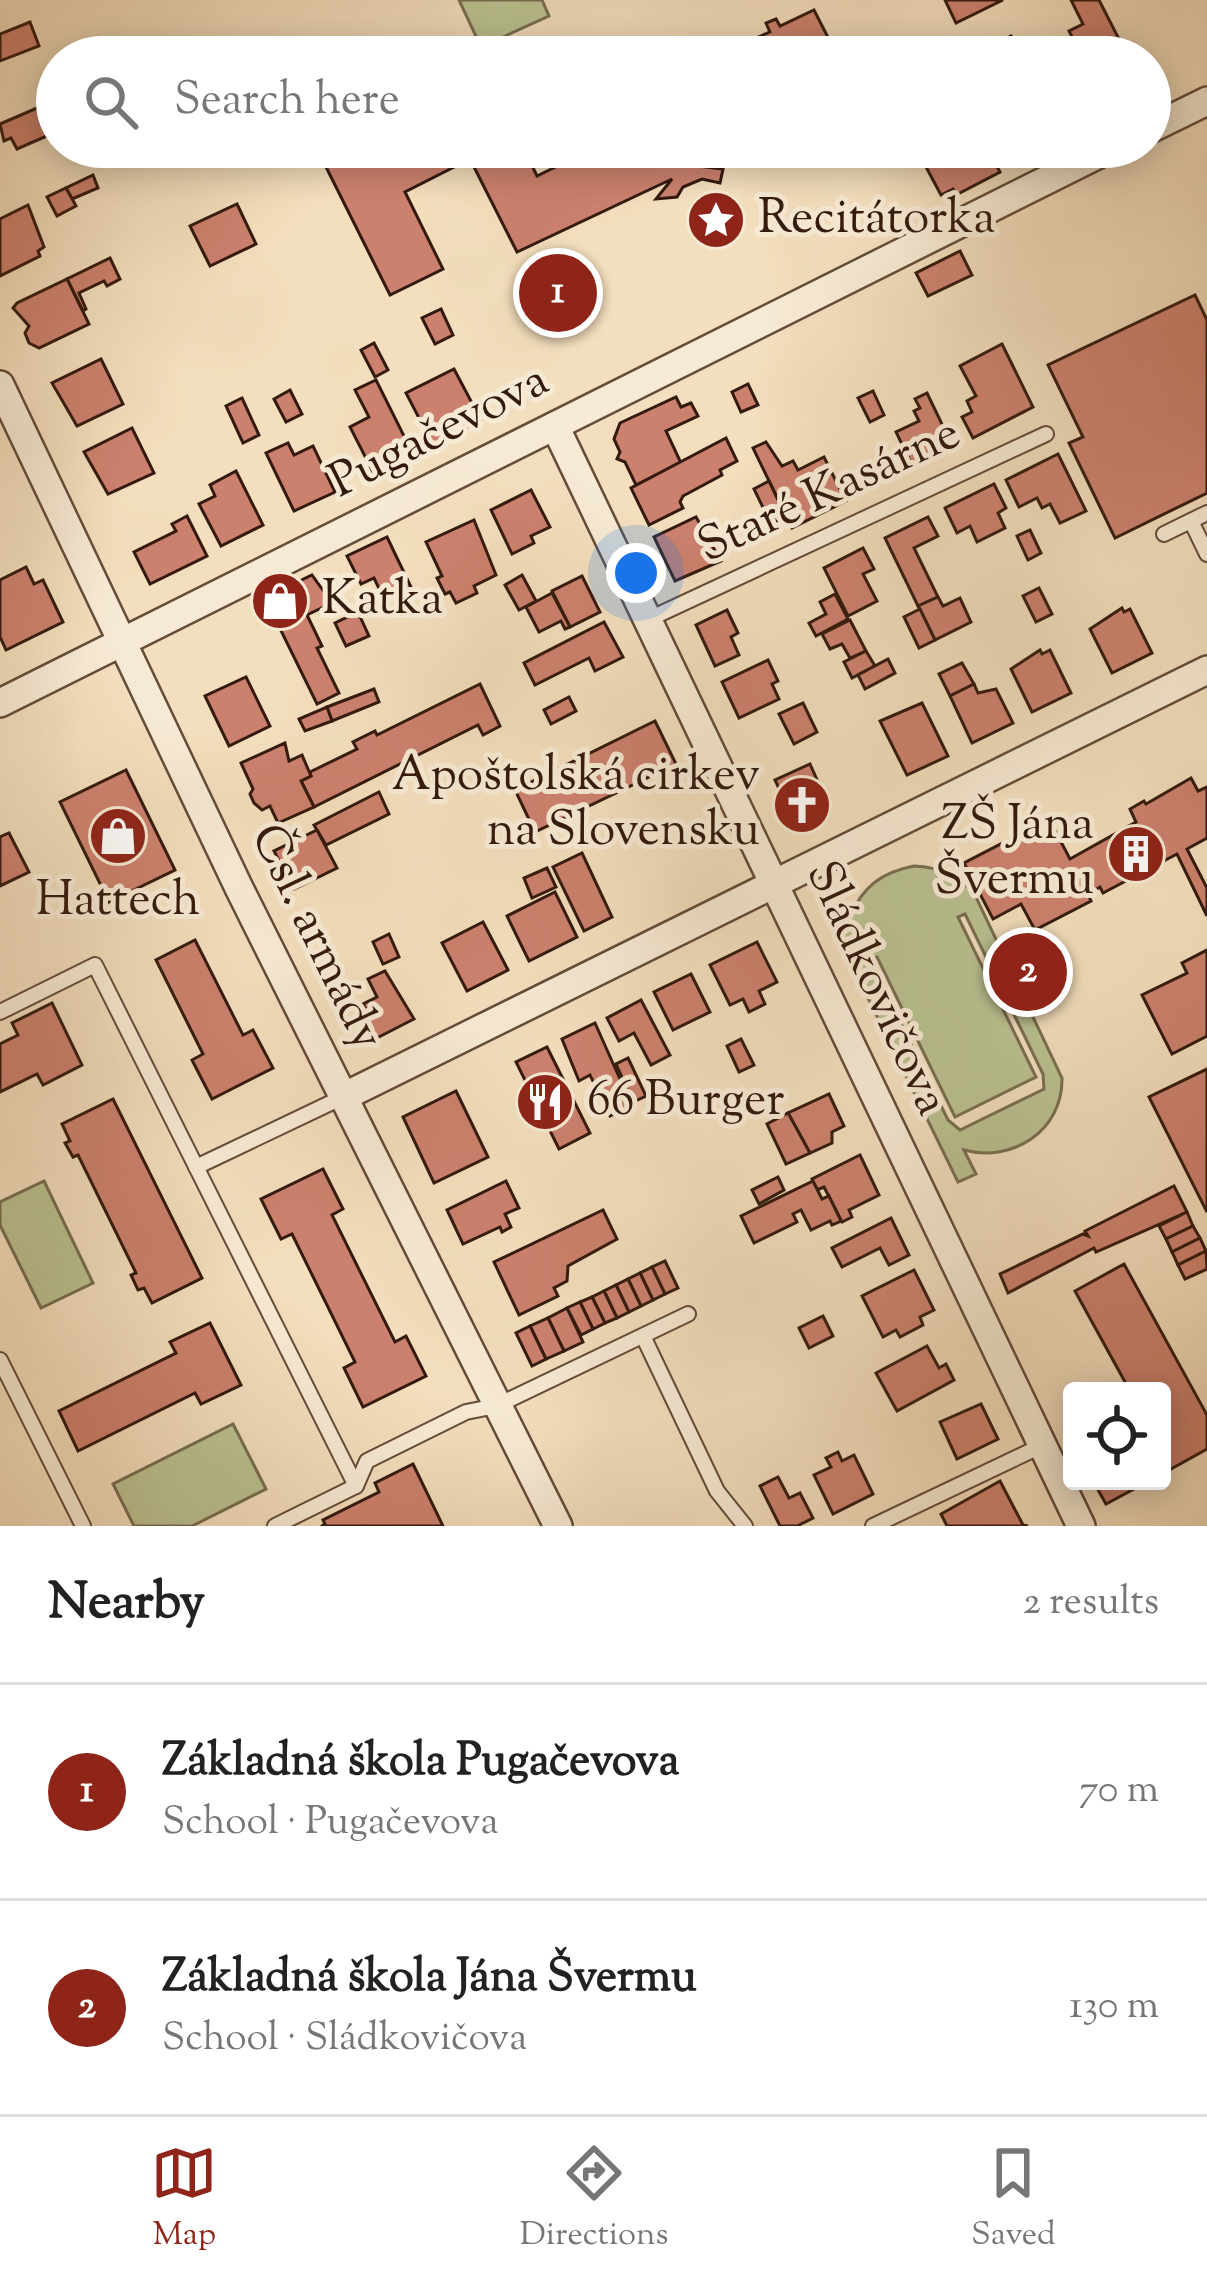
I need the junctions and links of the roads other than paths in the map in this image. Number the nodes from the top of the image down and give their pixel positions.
1 (1207, 101) edge
2 (1171, 119) edge
3 (1072, 168) edge
4 (0, 386) edge
5 (555, 426) junction
6 (1046, 434) dead end
7 (1207, 512) edge
8 (1191, 520) junction
9 (1164, 534) dead end
10 (1207, 554) edge
11 (647, 620) junction
12 (123, 642) junction
13 (1207, 670) edge
14 (0, 703) edge
15 (776, 884) junction
16 (0, 1012) edge
17 (343, 1097) junction
18 (196, 1167) junction
19 (688, 1314) dead end
20 (644, 1336) junction
21 (0, 1360) edge
22 (496, 1406) junction
23 (1041, 1446) junction
24 (356, 1486) junction
25 (83, 1526) edge
26 (275, 1526) edge
27 (558, 1526) edge
28 (745, 1526) edge
29 (873, 1526) edge
30 (1081, 1526) edge

1 - 2 street
3 - 5 street, Pugačevova
4 - 12 street, Čsl. armády
5 - 11 street, Sládkovičova
5 - 12 street, Pugačevova
6 - 11 lane, Staré Kasárne
7 - 8 lane
8 - 9 lane
8 - 10 lane
11 - 15 street, Sládkovičova
12 - 14 street, Pugačevova
12 - 17 street, Čsl. armády
13 - 15 street
15 - 17 street
15 - 23 street, Sládkovičova
16 - 18 lane
17 - 18 lane
17 - 22 street, Čsl. armády
18 - 24 lane
19 - 20 lane
20 - 22 lane
20 - 28 lane
21 - 25 lane
22 - 24 lane
22 - 27 street, Čsl. armády
23 - 29 lane
23 - 30 street, Sládkovičova
24 - 26 lane

